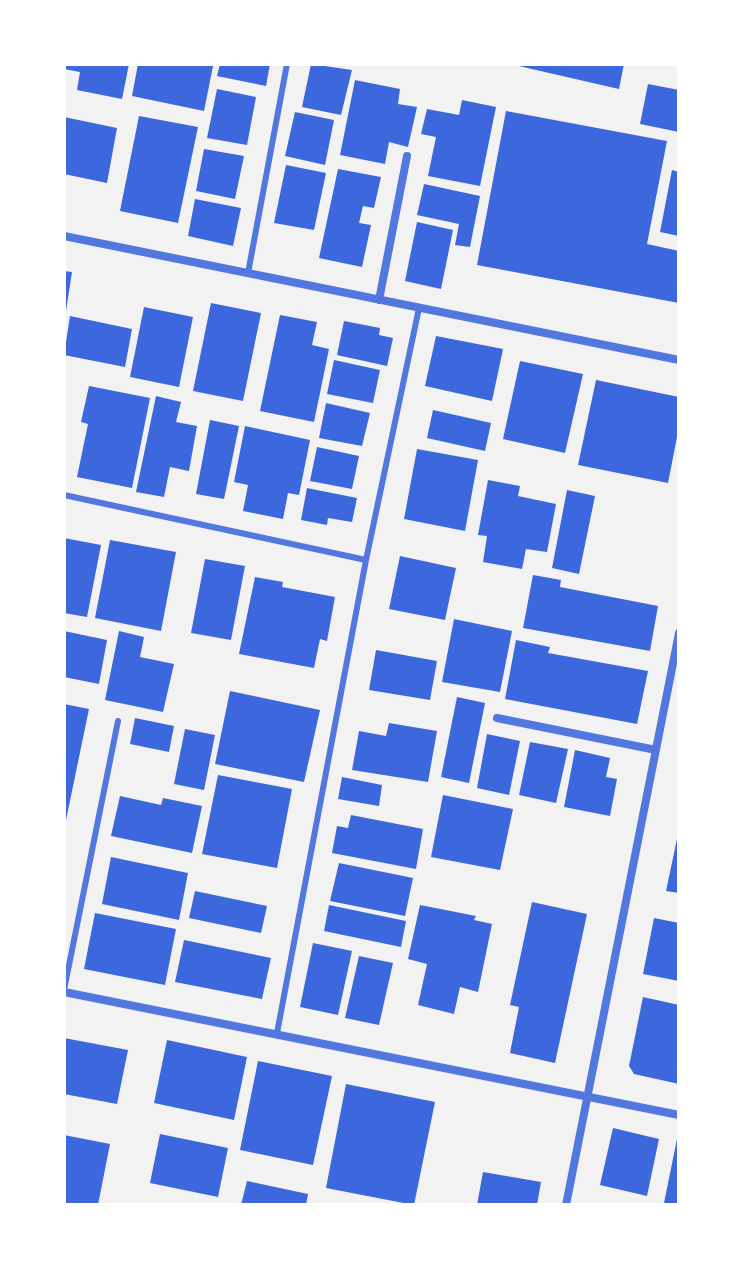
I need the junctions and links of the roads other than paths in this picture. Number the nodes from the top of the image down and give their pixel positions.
1 (287, 64) edge
2 (407, 156) dead end
3 (64, 236) edge
4 (248, 273) junction
5 (379, 300) junction
6 (419, 308) junction
7 (679, 360) edge
8 (64, 495) edge
9 (366, 560) junction
10 (679, 633) edge
11 (497, 718) dead end
12 (118, 721) dead end
13 (656, 750) junction
14 (64, 991) edge
15 (277, 1033) junction
16 (586, 1097) junction
17 (679, 1115) edge
18 (566, 1205) edge

1 - 4 lane
2 - 5 street
3 - 4 street
4 - 5 street
5 - 6 street
6 - 7 street
6 - 9 lane
8 - 9 lane
9 - 15 lane
10 - 13 street
11 - 13 street
12 - 14 lane
13 - 16 street
14 - 15 street
15 - 16 street
16 - 17 street
16 - 18 street

